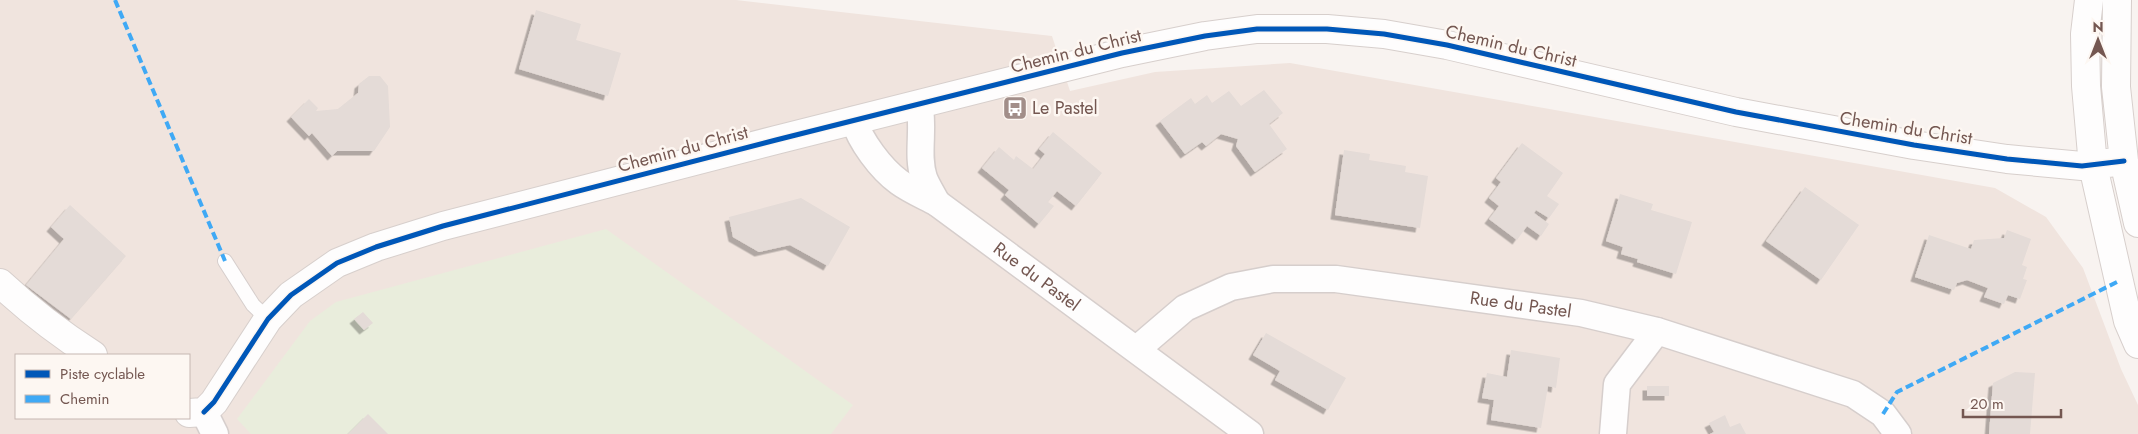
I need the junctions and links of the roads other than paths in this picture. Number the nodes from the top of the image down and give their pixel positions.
1 (2089, 0) edge
2 (2116, 0) edge
3 (919, 104) junction
4 (854, 120) junction
5 (2124, 161) junction
6 (2093, 166) junction
7 (937, 203) junction
8 (2138, 223) edge
9 (225, 261) dead end
10 (0, 283) edge
11 (268, 320) junction
12 (1657, 331) junction
13 (2138, 344) edge
14 (1137, 349) junction
15 (91, 354) edge
16 (202, 420) edge
17 (1250, 434) edge
18 (1613, 434) edge
19 (1898, 434) edge

1 - 6 street
2 - 5 street
3 - 4 street, Chemin du Christ
3 - 6 street, Chemin du Christ
3 - 7 street, Rue du Pastel
4 - 7 street, Rue du Pastel
4 - 11 street, Chemin du Christ
5 - 6 street, Chemin du Christ
5 - 8 street
6 - 13 street
7 - 14 street, Rue du Pastel
9 - 11 lane
10 - 15 street
11 - 16 street, Chemin du Christ
12 - 14 street, Rue du Pastel
12 - 18 street
12 - 19 street, Rue du Pastel
14 - 17 street, Rue du Pastel

